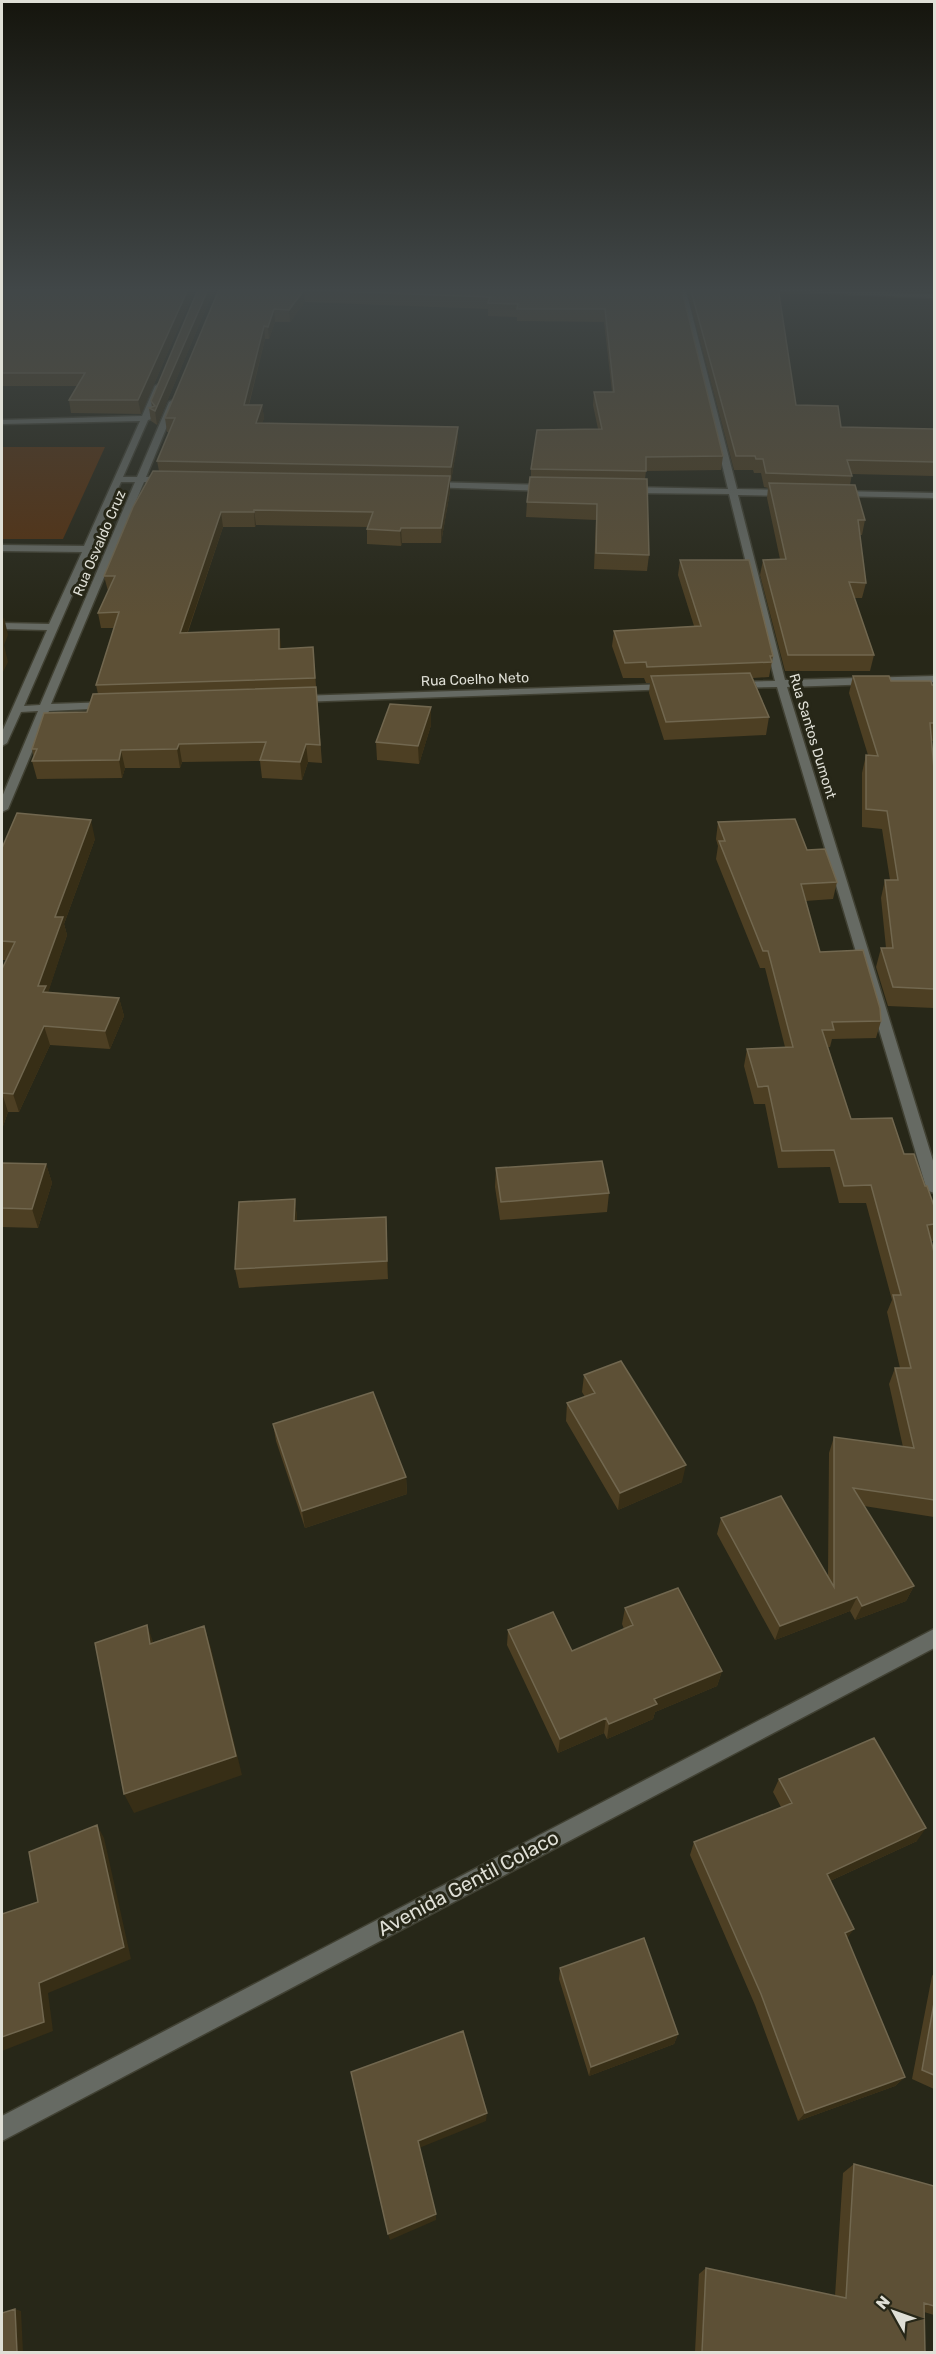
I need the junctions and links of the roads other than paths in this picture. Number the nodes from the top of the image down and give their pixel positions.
1 (176, 396) edge
2 (154, 397) edge
3 (708, 397) edge
4 (144, 418) junction
5 (166, 418) junction
6 (2, 422) edge
7 (120, 475) junction
8 (142, 475) junction
9 (178, 476) edge
10 (419, 477) edge
11 (622, 481) edge
12 (798, 484) edge
13 (424, 485) edge
14 (832, 485) edge
15 (934, 487) edge
16 (730, 488) junction
17 (613, 489) edge
18 (803, 494) edge
19 (827, 494) edge
20 (934, 496) edge
21 (2, 548) edge
22 (87, 549) junction
23 (111, 549) junction
24 (2, 626) edge
25 (53, 627) junction
26 (934, 679) edge
27 (781, 684) junction
28 (722, 686) edge
29 (686, 687) edge
30 (282, 700) edge
31 (128, 705) edge
32 (44, 707) junction
33 (17, 709) junction
34 (2, 743) edge
35 (2, 809) edge
36 (934, 1187) edge
37 (934, 1638) edge
38 (2, 2129) edge

1 - 5 street, Rua Osvaldo Cruz
2 - 4 street, Rua Osvaldo Cruz
3 - 16 street, Rua Santos Dumont
4 - 5 street
4 - 6 street
4 - 7 street, Rua Osvaldo Cruz
5 - 8 street, Rua Osvaldo Cruz
7 - 8 street
7 - 22 street, Rua Osvaldo Cruz
8 - 9 street
8 - 23 street, Rua Osvaldo Cruz
10 - 13 street
11 - 16 street
12 - 16 street
14 - 15 street
16 - 17 street
16 - 18 street
16 - 27 street, Rua Santos Dumont
19 - 20 street
21 - 22 street
22 - 23 street
22 - 25 street, Rua Osvaldo Cruz
23 - 32 street, Rua Osvaldo Cruz
24 - 25 street
25 - 33 street, Rua Osvaldo Cruz
26 - 27 street
27 - 28 street
27 - 36 street, Rua Santos Dumont
29 - 30 street, Rua Coelho Neto
31 - 32 street
32 - 33 street
32 - 35 street, Rua Osvaldo Cruz
33 - 34 street, Rua Osvaldo Cruz
37 - 38 street, Avenida Gentil Colaco

